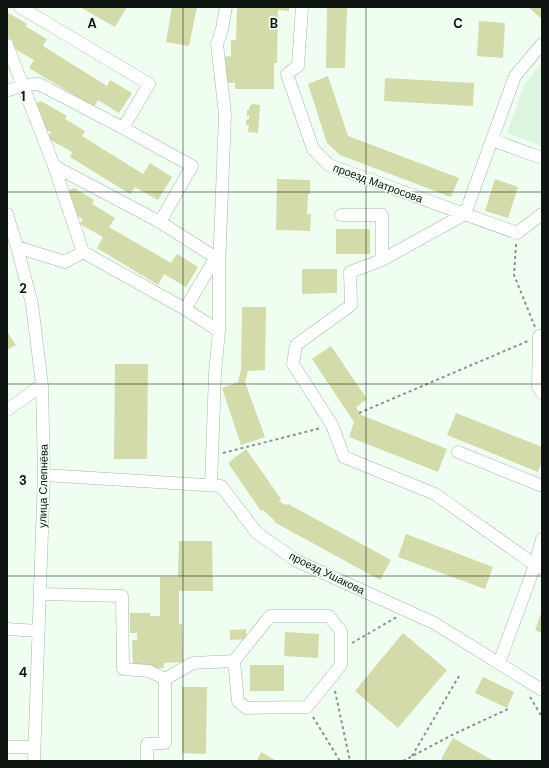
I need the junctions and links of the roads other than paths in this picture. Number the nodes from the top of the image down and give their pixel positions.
1 (20, 7) edge
2 (226, 7) edge
3 (302, 7) edge
4 (542, 44) edge
5 (7, 45) edge
6 (22, 85) junction
7 (7, 91) edge
8 (122, 128) junction
9 (492, 140) junction
10 (542, 158) edge
11 (54, 166) junction
12 (7, 214) edge
13 (465, 214) junction
14 (542, 214) edge
15 (341, 215) dead end
16 (160, 222) junction
17 (9, 228) edge
18 (17, 247) junction
19 (83, 252) junction
20 (382, 260) junction
21 (185, 308) junction
22 (218, 331) junction
23 (540, 336) edge
24 (42, 385) junction
25 (541, 389) edge
26 (7, 410) edge
27 (458, 452) dead end
28 (44, 475) junction
29 (212, 485) junction
30 (542, 486) edge
31 (542, 539) edge
32 (539, 566) edge
33 (40, 594) junction
34 (7, 629) edge
35 (39, 631) junction
36 (234, 661) junction
37 (499, 663) junction
38 (165, 679) junction
39 (542, 690) edge
40 (7, 747) edge
41 (34, 747) junction
42 (34, 761) edge
43 (147, 761) edge

1 - 8 street
2 - 22 street
3 - 13 street, проезд Матросова
4 - 9 street
5 - 6 street
6 - 7 street
6 - 8 street
6 - 11 street
8 - 16 street
9 - 10 street
9 - 13 street
11 - 16 street
11 - 19 street
12 - 17 street, улица Слепнёва
13 - 14 street, проезд Матросова
13 - 20 street
15 - 20 street
16 - 21 street
17 - 18 street, улица Слепнёва
18 - 19 street
18 - 24 street, улица Слепнёва
19 - 21 street
20 - 32 street
21 - 22 street
22 - 29 street
23 - 25 street
24 - 26 street
24 - 28 street, улица Слепнёва
27 - 30 street
28 - 29 street, проезд Ушакова
28 - 33 street, улица Слепнёва
29 - 37 street, проезд Ушакова
31 - 32 street
32 - 37 street
33 - 35 street, улица Слепнёва
33 - 38 street
34 - 35 street
35 - 41 street, улица Слепнёва
36 - 36 street
36 - 38 street
37 - 39 street, проезд Ушакова
38 - 43 street
40 - 41 street
41 - 42 street, улица Слепнёва

